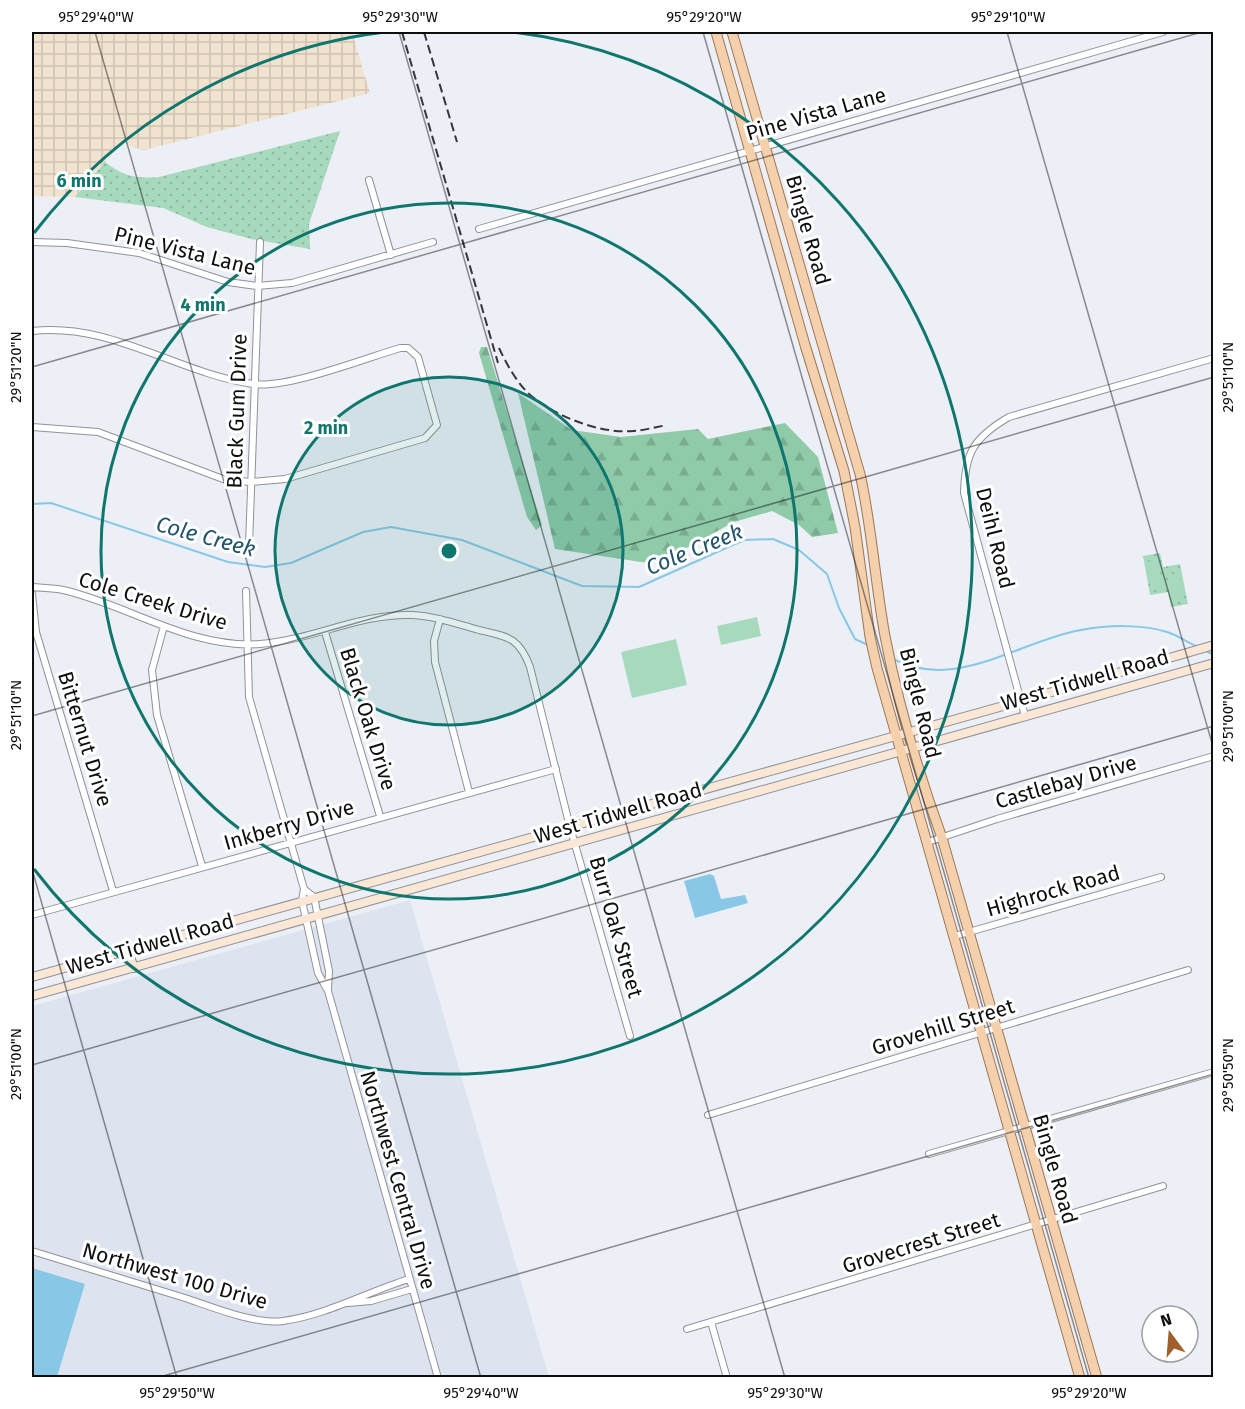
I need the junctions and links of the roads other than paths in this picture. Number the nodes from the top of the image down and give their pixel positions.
1 (716, 32) edge
2 (732, 32) edge
3 (1163, 32) edge
4 (765, 146) junction
5 (749, 151) junction
6 (369, 180) dead end
7 (479, 229) dead end
8 (32, 242) edge
9 (260, 242) dead end
10 (433, 242) dead end
11 (390, 255) junction
12 (257, 286) junction
13 (807, 290) junction
14 (791, 295) junction
15 (32, 330) edge
16 (1214, 358) edge
17 (255, 385) junction
18 (847, 426) junction
19 (32, 428) edge
20 (833, 431) junction
21 (250, 482) junction
22 (249, 545) dead end
23 (876, 580) junction
24 (862, 581) junction
25 (32, 587) edge
26 (246, 591) dead end
27 (32, 594) edge
28 (440, 619) junction
29 (164, 626) junction
30 (325, 632) junction
31 (246, 644) junction
32 (1214, 645) edge
33 (1214, 663) edge
34 (1101, 677) junction
35 (1107, 693) junction
36 (1021, 701) junction
37 (1025, 716) junction
38 (908, 731) junction
39 (896, 735) junction
40 (912, 748) junction
41 (900, 752) junction
42 (1214, 756) edge
43 (556, 769) junction
44 (775, 769) junction
45 (781, 785) junction
46 (469, 792) junction
47 (689, 793) junction
48 (694, 810) junction
49 (380, 816) junction
50 (570, 827) junction
51 (942, 838) junction
52 (928, 842) junction
53 (292, 843) junction
54 (575, 843) junction
55 (202, 866) junction
56 (1161, 877) dead end
57 (304, 889) junction
58 (113, 891) junction
59 (314, 897) junction
60 (302, 901) junction
61 (32, 915) edge
62 (318, 916) junction
63 (306, 919) junction
64 (969, 932) junction
65 (955, 936) junction
66 (128, 951) junction
67 (134, 968) junction
68 (1188, 970) dead end
69 (32, 977) edge
70 (328, 991) junction
71 (32, 996) edge
72 (995, 1029) junction
73 (980, 1033) junction
74 (630, 1036) dead end
75 (1214, 1072) edge
76 (708, 1115) dead end
77 (1024, 1125) junction
78 (1009, 1129) junction
79 (929, 1154) dead end
80 (1163, 1186) dead end
81 (1052, 1221) junction
82 (1036, 1225) junction
83 (32, 1251) edge
84 (409, 1279) junction
85 (412, 1289) junction
86 (345, 1304) junction
87 (711, 1322) junction
88 (687, 1329) dead end
89 (438, 1377) edge
90 (727, 1377) edge
91 (1080, 1377) edge
92 (1097, 1377) edge

1 - 5 main road, Bingle Road
2 - 4 main road, Bingle Road
3 - 4 street, Pine Vista Lane
4 - 5 street, Pine Vista Lane
4 - 13 main road, Bingle Road
5 - 7 street, Pine Vista Lane
5 - 14 main road, Bingle Road
6 - 11 street
8 - 12 street, Pine Vista Lane
9 - 12 street, Black Gum Drive
10 - 11 street, Pine Vista Lane
11 - 12 street, Pine Vista Lane
12 - 17 street, Black Gum Drive
13 - 14 main road
13 - 18 main road, Bingle Road
14 - 20 main road, Bingle Road
15 - 17 street
16 - 36 street, Deihl Road
17 - 21 street, Black Gum Drive
17 - 21 street
18 - 20 main road
18 - 23 main road, Bingle Road
19 - 21 street
20 - 24 main road, Bingle Road
21 - 22 street, Black Gum Drive
23 - 24 main road
23 - 38 main road, Bingle Road
24 - 39 main road, Bingle Road
25 - 29 street, Cole Creek Drive
26 - 31 street
27 - 58 street, Bitternut Drive
28 - 30 street, Cole Creek Drive
28 - 43 street, Cole Creek Drive
28 - 46 street
29 - 31 street, Cole Creek Drive
29 - 55 street
30 - 31 street, Cole Creek Drive
30 - 49 street, Black Oak Drive
31 - 53 street
32 - 34 main road, West Tidwell Road
33 - 35 main road, West Tidwell Road
34 - 35 main road
34 - 36 main road, West Tidwell Road
35 - 37 main road, West Tidwell Road
36 - 37 street, Deihl Road
36 - 38 main road, West Tidwell Road
37 - 40 main road, West Tidwell Road
38 - 39 main road, West Tidwell Road
38 - 40 main road, Bingle Road
39 - 41 main road, Bingle Road
39 - 44 main road, West Tidwell Road
40 - 41 main road, West Tidwell Road
40 - 51 main road, Bingle Road
41 - 45 main road, West Tidwell Road
41 - 52 main road, Bingle Road
42 - 51 street, Castlebay Drive
43 - 46 street, Inkberry Drive
43 - 50 street, Burr Oak Street
44 - 45 main road
44 - 47 main road, West Tidwell Road
45 - 48 main road, West Tidwell Road
46 - 49 street, Inkberry Drive
47 - 48 main road
47 - 50 main road, West Tidwell Road
48 - 54 main road, West Tidwell Road
49 - 53 street, Inkberry Drive
50 - 54 street, Burr Oak Street
50 - 59 main road, West Tidwell Road
51 - 52 street, Castlebay Drive
51 - 64 main road, Bingle Road
52 - 65 main road, Bingle Road
53 - 55 street, Inkberry Drive
53 - 57 street
54 - 62 main road, West Tidwell Road
54 - 74 street, Burr Oak Street
55 - 58 street, Inkberry Drive
56 - 64 street, Highrock Road
57 - 59 street
57 - 60 street
58 - 61 street, Inkberry Drive
59 - 60 main road, West Tidwell Road
59 - 62 street, Northwest Central Drive
60 - 63 street, Northwest Central Drive
60 - 66 main road, West Tidwell Road
62 - 63 main road, West Tidwell Road
62 - 70 street, Northwest Central Drive
63 - 67 main road, West Tidwell Road
63 - 70 street, Northwest Central Drive
64 - 65 street, Highrock Road
64 - 72 main road, Bingle Road
65 - 73 main road, Bingle Road
66 - 67 main road
66 - 69 main road, West Tidwell Road
67 - 71 main road, West Tidwell Road
68 - 72 street, Grovehill Street
70 - 84 street, Northwest Central Drive
72 - 73 street, Grovehill Street
72 - 77 main road, Bingle Road
73 - 76 street, Grovehill Street
73 - 78 main road, Bingle Road
75 - 77 street
77 - 78 street
77 - 81 main road, Bingle Road
78 - 79 street
78 - 82 main road, Bingle Road
80 - 81 street, Grovecrest Street
81 - 82 street, Grovecrest Street
81 - 92 main road, Bingle Road
82 - 87 street, Grovecrest Street
82 - 91 main road, Bingle Road
83 - 86 street, Northwest 100 Drive
84 - 85 street, Northwest Central Drive
84 - 86 street, Northwest 100 Drive
85 - 86 street, Northwest 100 Drive
85 - 89 street, Northwest Central Drive
87 - 88 street, Grovecrest Street
87 - 90 street

